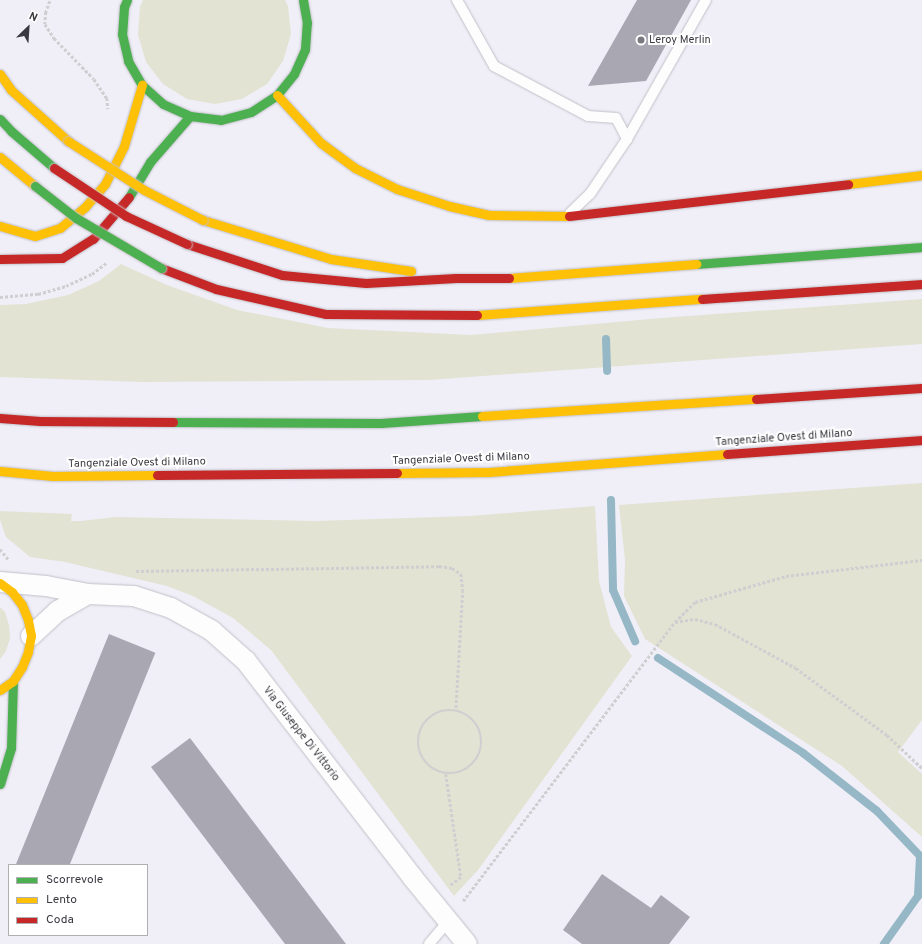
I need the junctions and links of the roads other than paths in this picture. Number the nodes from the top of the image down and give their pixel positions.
1 (126, 0) edge
2 (303, 0) edge
3 (457, 0) edge
4 (706, 0) edge
5 (0, 74) edge
6 (142, 85) junction
7 (277, 95) junction
8 (190, 116) junction
9 (0, 119) edge
10 (627, 139) junction
11 (0, 157) edge
12 (922, 175) edge
13 (567, 216) junction
14 (0, 226) edge
15 (922, 247) edge
16 (0, 259) edge
17 (456, 278) junction
18 (922, 284) edge
19 (922, 388) edge
20 (0, 418) edge
21 (922, 440) edge
22 (0, 471) edge
23 (0, 583) edge
24 (88, 594) junction
25 (31, 636) junction
26 (12, 681) junction
27 (0, 690) edge
28 (0, 784) edge
29 (448, 921) junction
30 (429, 944) edge
31 (468, 944) edge

1 - 6 main road
2 - 7 main road
3 - 10 lane
4 - 10 lane
5 - 17 main road, bridge
6 - 8 main road
6 - 14 main road
7 - 8 main road
7 - 13 main road
8 - 16 main road
9 - 17 main road, bridge
10 - 13 lane
11 - 18 main road, bridge
12 - 13 main road
15 - 17 main road
19 - 20 main road
21 - 22 main road, Tangenziale Ovest di Milano
23 - 24 street, Via Giuseppe Di Vittorio
23 - 25 main road
24 - 25 street
24 - 29 street, Via Giuseppe Di Vittorio
25 - 26 main road
26 - 27 main road
26 - 28 main road
29 - 30 lane
29 - 31 street, Via Giuseppe Di Vittorio

